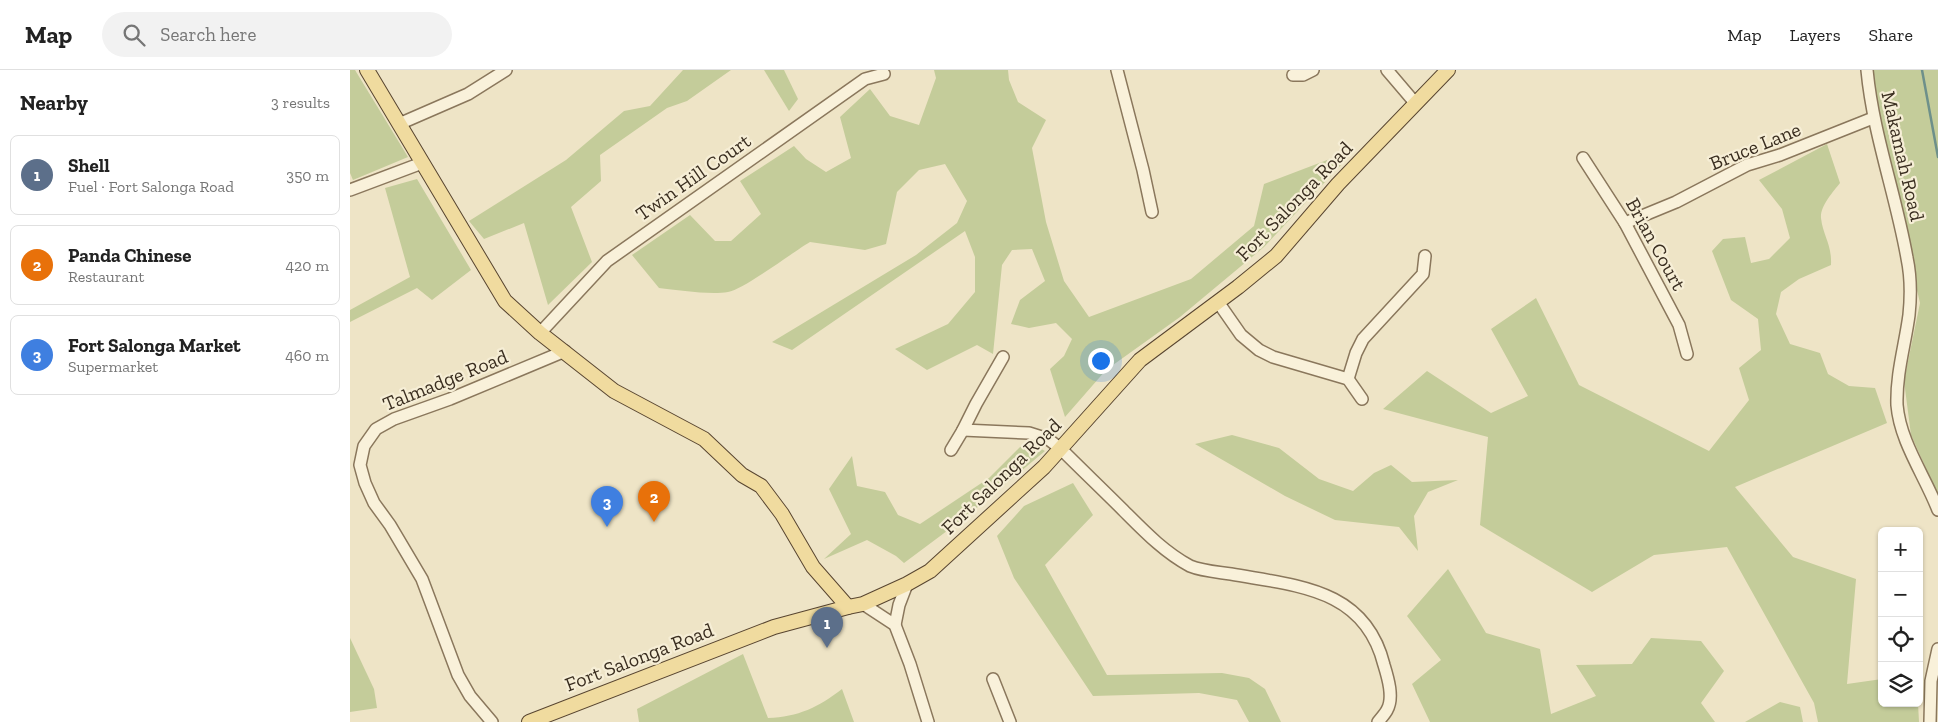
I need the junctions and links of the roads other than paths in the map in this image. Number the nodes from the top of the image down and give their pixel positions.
1 (367, 70) edge
2 (506, 70) edge
3 (1117, 70) edge
4 (1313, 70) edge
5 (1387, 70) edge
6 (1448, 70) edge
7 (1867, 70) edge
8 (884, 74) dead end
9 (1293, 75) dead end
10 (1416, 104) junction
11 (1873, 118) junction
12 (399, 124) junction
13 (1583, 158) dead end
14 (422, 163) junction
15 (350, 190) edge
16 (1152, 212) dead end
17 (1625, 223) junction
18 (1425, 256) dead end
19 (1218, 302) junction
20 (540, 333) junction
21 (565, 352) junction
22 (1687, 354) dead end
23 (1003, 357) dead end
24 (1348, 379) junction
25 (1362, 399) dead end
26 (963, 430) junction
27 (1061, 449) junction
28 (951, 450) dead end
29 (355, 467) edge
30 (1938, 510) edge
31 (907, 584) junction
32 (863, 604) junction
33 (848, 606) junction
34 (895, 625) junction
35 (1938, 649) edge
36 (993, 679) dead end
37 (492, 722) edge
38 (529, 722) edge
39 (928, 722) edge
40 (1010, 722) edge
41 (1378, 722) edge
42 (1930, 722) edge

1 - 12 main road
2 - 12 street
3 - 16 street
4 - 9 street
5 - 10 street
6 - 10 main road, Fort Salonga Road
7 - 11 street, Makamah Road
8 - 20 street, Twin Hill Court
10 - 19 main road, Fort Salonga Road
11 - 17 street, Bruce Lane
11 - 30 street, Makamah Road
12 - 14 main road
13 - 17 street, Brian Court
14 - 15 street
14 - 20 main road
17 - 22 street, Brian Court
18 - 24 street
19 - 24 street
19 - 27 main road, Fort Salonga Road
20 - 21 main road
21 - 29 street, Talmadge Road
21 - 33 main road
23 - 26 street
24 - 25 street
26 - 27 street
26 - 28 street
27 - 31 main road, Fort Salonga Road
27 - 41 street
29 - 37 street
31 - 32 main road, Fort Salonga Road
31 - 34 street
32 - 33 main road, Fort Salonga Road
32 - 34 street
33 - 38 main road, Fort Salonga Road
34 - 39 street
35 - 42 street
36 - 40 street

